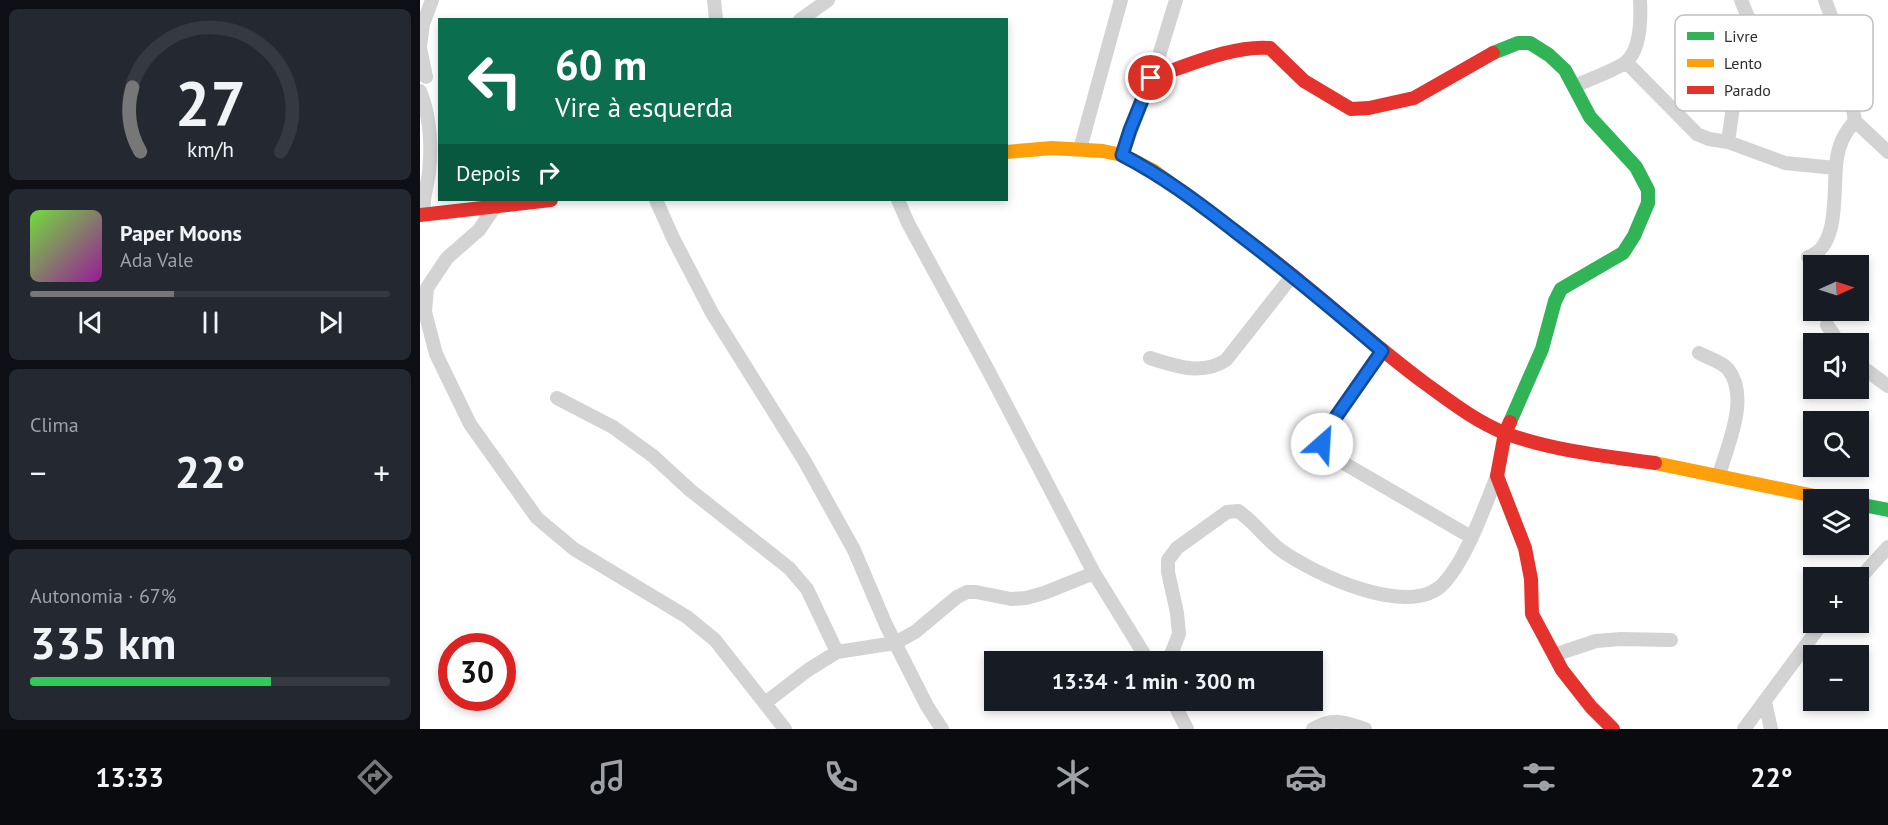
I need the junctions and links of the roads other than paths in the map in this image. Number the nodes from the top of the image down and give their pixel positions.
1 (432, 0) edge
2 (714, 0) edge
3 (828, 0) edge
4 (1121, 0) edge
5 (1176, 0) edge
6 (1640, 0) edge
7 (1741, 0) edge
8 (1825, 0) edge
9 (1747, 15) edge
10 (1831, 15) edge
11 (716, 18) edge
12 (803, 18) edge
13 (420, 47) edge
14 (1626, 62) junction
15 (423, 76) edge
16 (1151, 78) junction
17 (438, 83) edge
18 (1575, 86) junction
19 (420, 91) edge
20 (1732, 111) edge
21 (1853, 111) edge
22 (1855, 121) junction
23 (1728, 142) junction
24 (1080, 149) junction
25 (1008, 152) edge
26 (1888, 152) edge
27 (1122, 155) junction
28 (1835, 168) junction
29 (526, 201) edge
30 (656, 201) edge
31 (898, 201) edge
32 (502, 202) edge
33 (422, 215) edge
34 (1814, 255) edge
35 (1293, 275) junction
36 (1827, 325) dead end
37 (1832, 333) edge
38 (1382, 351) junction
39 (1699, 353) dead end
40 (1150, 358) dead end
41 (1869, 372) edge
42 (1888, 386) edge
43 (558, 398) dead end
44 (1505, 433) junction
45 (1719, 475) junction
46 (1497, 476) junction
47 (1803, 493) edge
48 (1869, 506) edge
49 (1888, 510) edge
50 (1471, 537) junction
51 (1888, 547) edge
52 (1869, 568) edge
53 (1094, 573) junction
54 (1815, 633) edge
55 (1671, 640) dead end
56 (895, 643) junction
57 (1142, 651) edge
58 (1172, 651) edge
59 (837, 652) junction
60 (1554, 655) junction
61 (1765, 702) junction
62 (765, 703) junction
63 (1178, 711) edge
64 (785, 729) edge
65 (942, 729) edge
66 (1187, 729) edge
67 (1313, 729) edge
68 (1365, 729) edge
69 (1613, 729) edge
70 (1743, 729) edge
71 (1771, 729) edge

1 - 13 street
2 - 11 street
3 - 12 street
4 - 24 street
5 - 16 street
6 - 14 street
7 - 9 street
8 - 10 street
13 - 15 street
14 - 18 street
14 - 23 street
15 - 17 street
16 - 18 street
16 - 27 street
18 - 44 street
19 - 33 street
20 - 23 street
21 - 22 street
22 - 26 street
22 - 28 street
23 - 28 street
24 - 25 street
24 - 27 street
27 - 35 street
28 - 34 street
29 - 32 street
30 - 56 street
31 - 53 street
32 - 33 street
32 - 62 street
35 - 38 street
35 - 40 street
36 - 37 street
38 - 44 street
38 - 50 street
39 - 45 street
41 - 42 street
43 - 59 street
44 - 45 street
44 - 46 street
45 - 47 street
46 - 50 street
46 - 60 street
48 - 49 street
50 - 58 street
51 - 52 street
53 - 56 street
53 - 57 street
54 - 61 street
55 - 60 street
56 - 59 street
56 - 65 street
59 - 62 street
60 - 69 street
61 - 70 street
61 - 71 street
62 - 64 street
63 - 66 street
67 - 68 street

